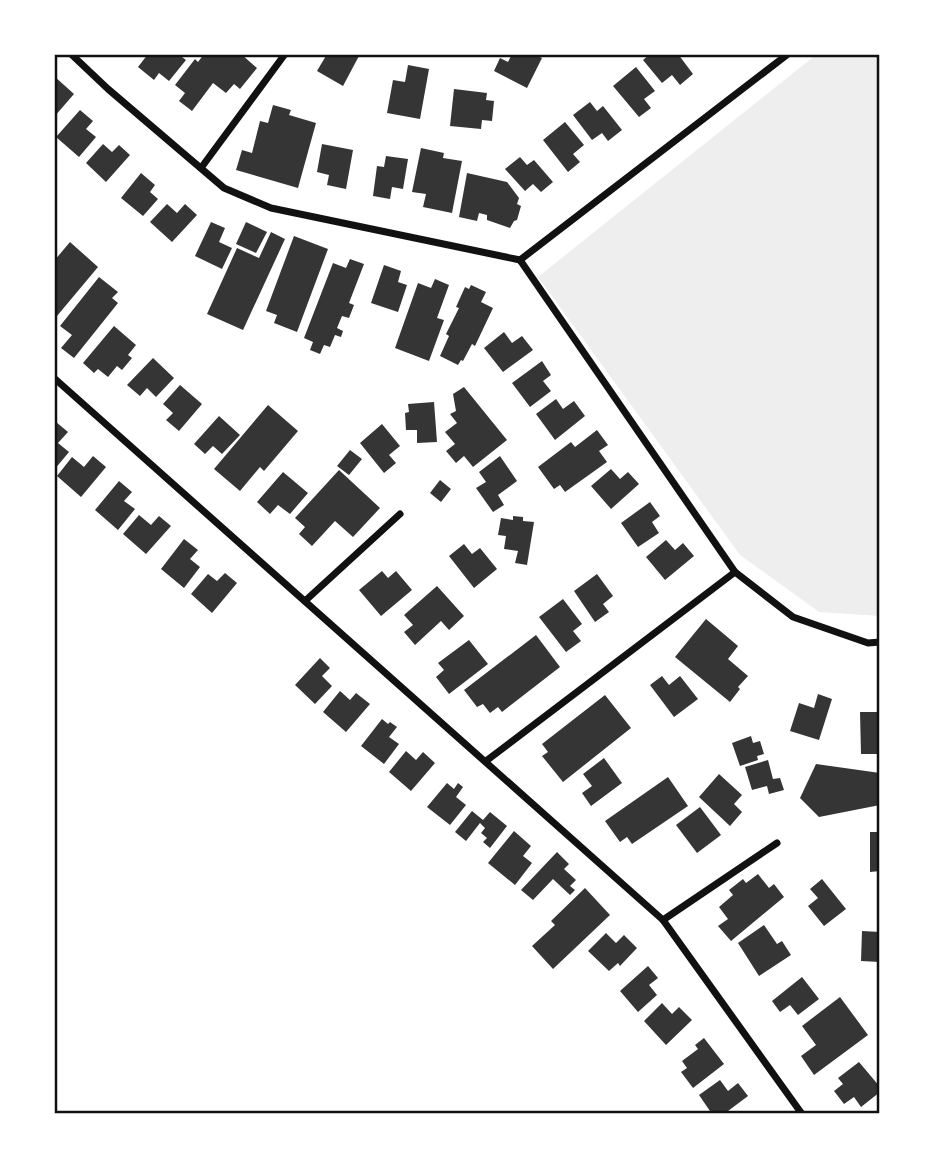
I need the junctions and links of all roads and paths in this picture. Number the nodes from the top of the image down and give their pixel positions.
1 (71, 54) edge
2 (285, 54) edge
3 (788, 54) edge
4 (201, 168) junction
5 (520, 260) junction
6 (54, 377) edge
7 (400, 514) dead end
8 (735, 572) junction
9 (305, 601) junction
10 (880, 642) edge
11 (486, 761) junction
12 (777, 843) dead end
13 (663, 920) junction
14 (802, 1114) edge

1 - 4 street
2 - 4 street
3 - 5 street
4 - 5 street
5 - 8 street
6 - 9 street
7 - 9 street
8 - 10 street
8 - 11 street
9 - 11 street
11 - 13 street
12 - 13 street
13 - 14 street

